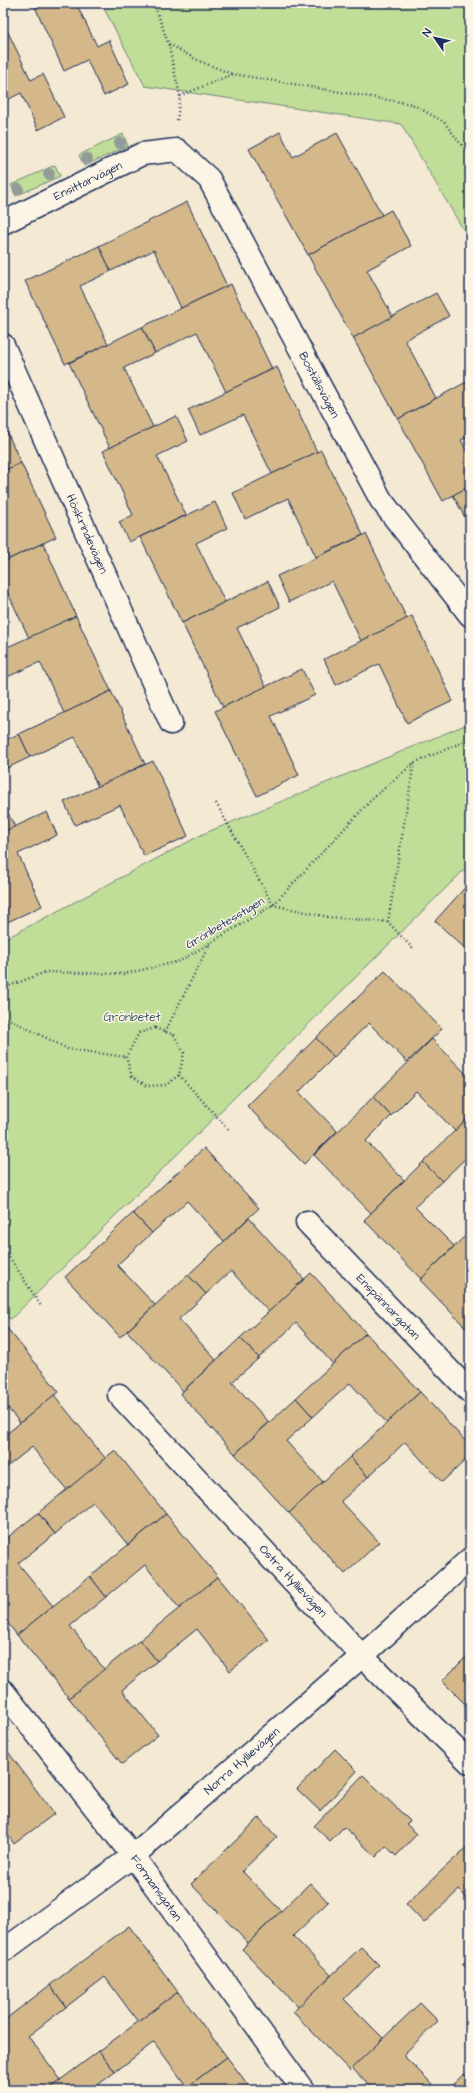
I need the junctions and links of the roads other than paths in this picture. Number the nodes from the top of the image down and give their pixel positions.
1 (177, 150) joint
2 (3, 223) edge
3 (3, 344) edge
4 (470, 615) edge
5 (171, 723) dead end
6 (307, 1222) dead end
7 (470, 1392) edge
8 (120, 1395) dead end
9 (470, 1559) edge
10 (362, 1656) junction
11 (3, 1691) edge
12 (470, 1763) edge
13 (133, 1856) junction
14 (3, 1951) edge
15 (303, 2090) edge

1 - 2 street, Ensittarvägen
1 - 4 street, Boställsvägen
3 - 5 street, Höskrindevägen
6 - 7 street, Enspännargatan
8 - 10 street, Östra Hyllievägen
9 - 10 street, Norra Hyllievägen
10 - 12 street, Östra Hyllievägen
10 - 13 street, Norra Hyllievägen
11 - 13 street, Formansgatan
13 - 14 street, Norra Hyllievägen
13 - 15 street, Formansgatan

